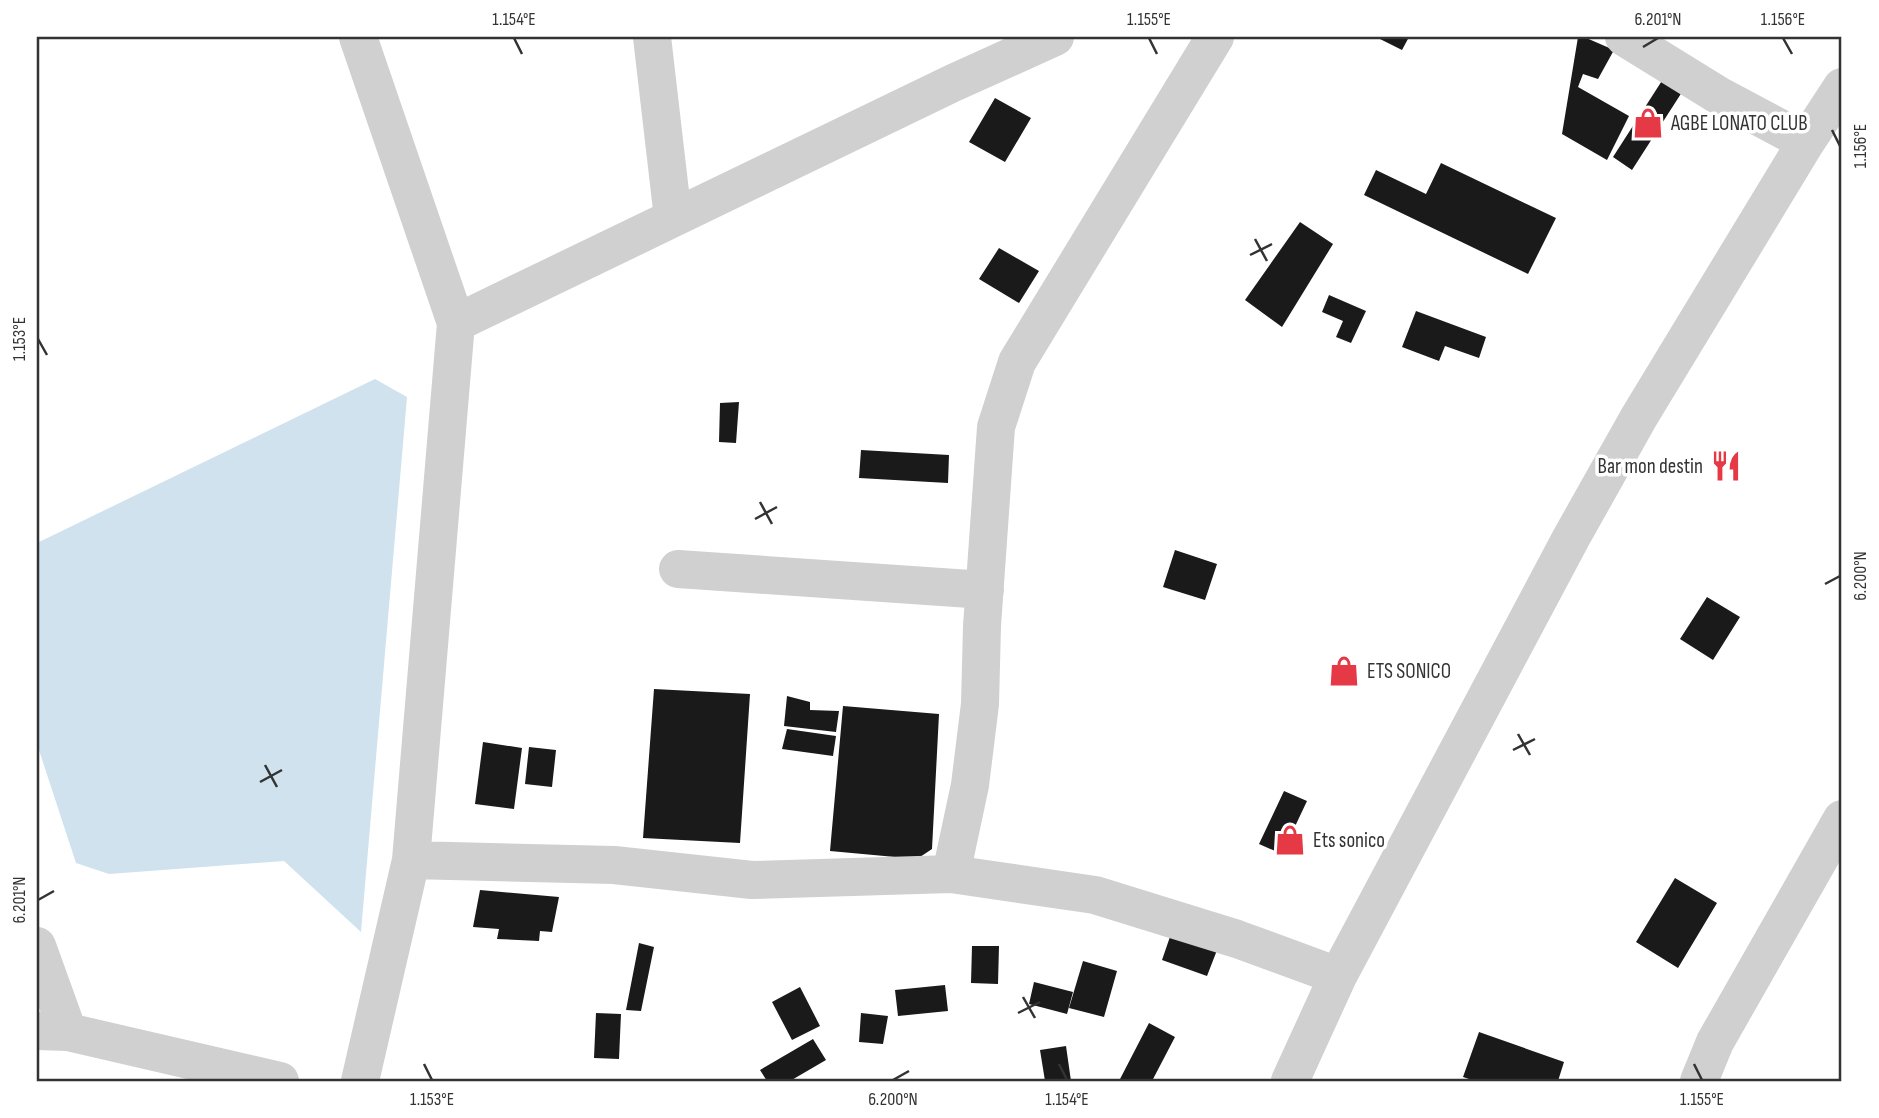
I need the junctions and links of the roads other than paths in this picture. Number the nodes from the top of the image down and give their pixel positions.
1 (358, 37) edge
2 (652, 37) edge
3 (1055, 37) edge
4 (1214, 37) edge
5 (1624, 37) edge
6 (1842, 87) edge
7 (1806, 142) junction
8 (673, 218) junction
9 (456, 323) junction
10 (678, 569) dead end
11 (985, 590) junction
12 (1842, 819) edge
13 (411, 860) junction
14 (951, 874) junction
15 (37, 946) edge
16 (1338, 976) junction
17 (52, 1031) edge
18 (280, 1081) edge
19 (360, 1081) edge
20 (1290, 1081) edge
21 (1699, 1081) edge

1 - 9 street
2 - 8 street
3 - 8 street
4 - 11 street
5 - 7 street
6 - 7 street
7 - 16 street
8 - 9 street
9 - 13 street
10 - 11 street
11 - 14 street
12 - 21 street
13 - 14 street
13 - 19 street
14 - 16 street
15 - 17 street
16 - 20 street
17 - 18 street

